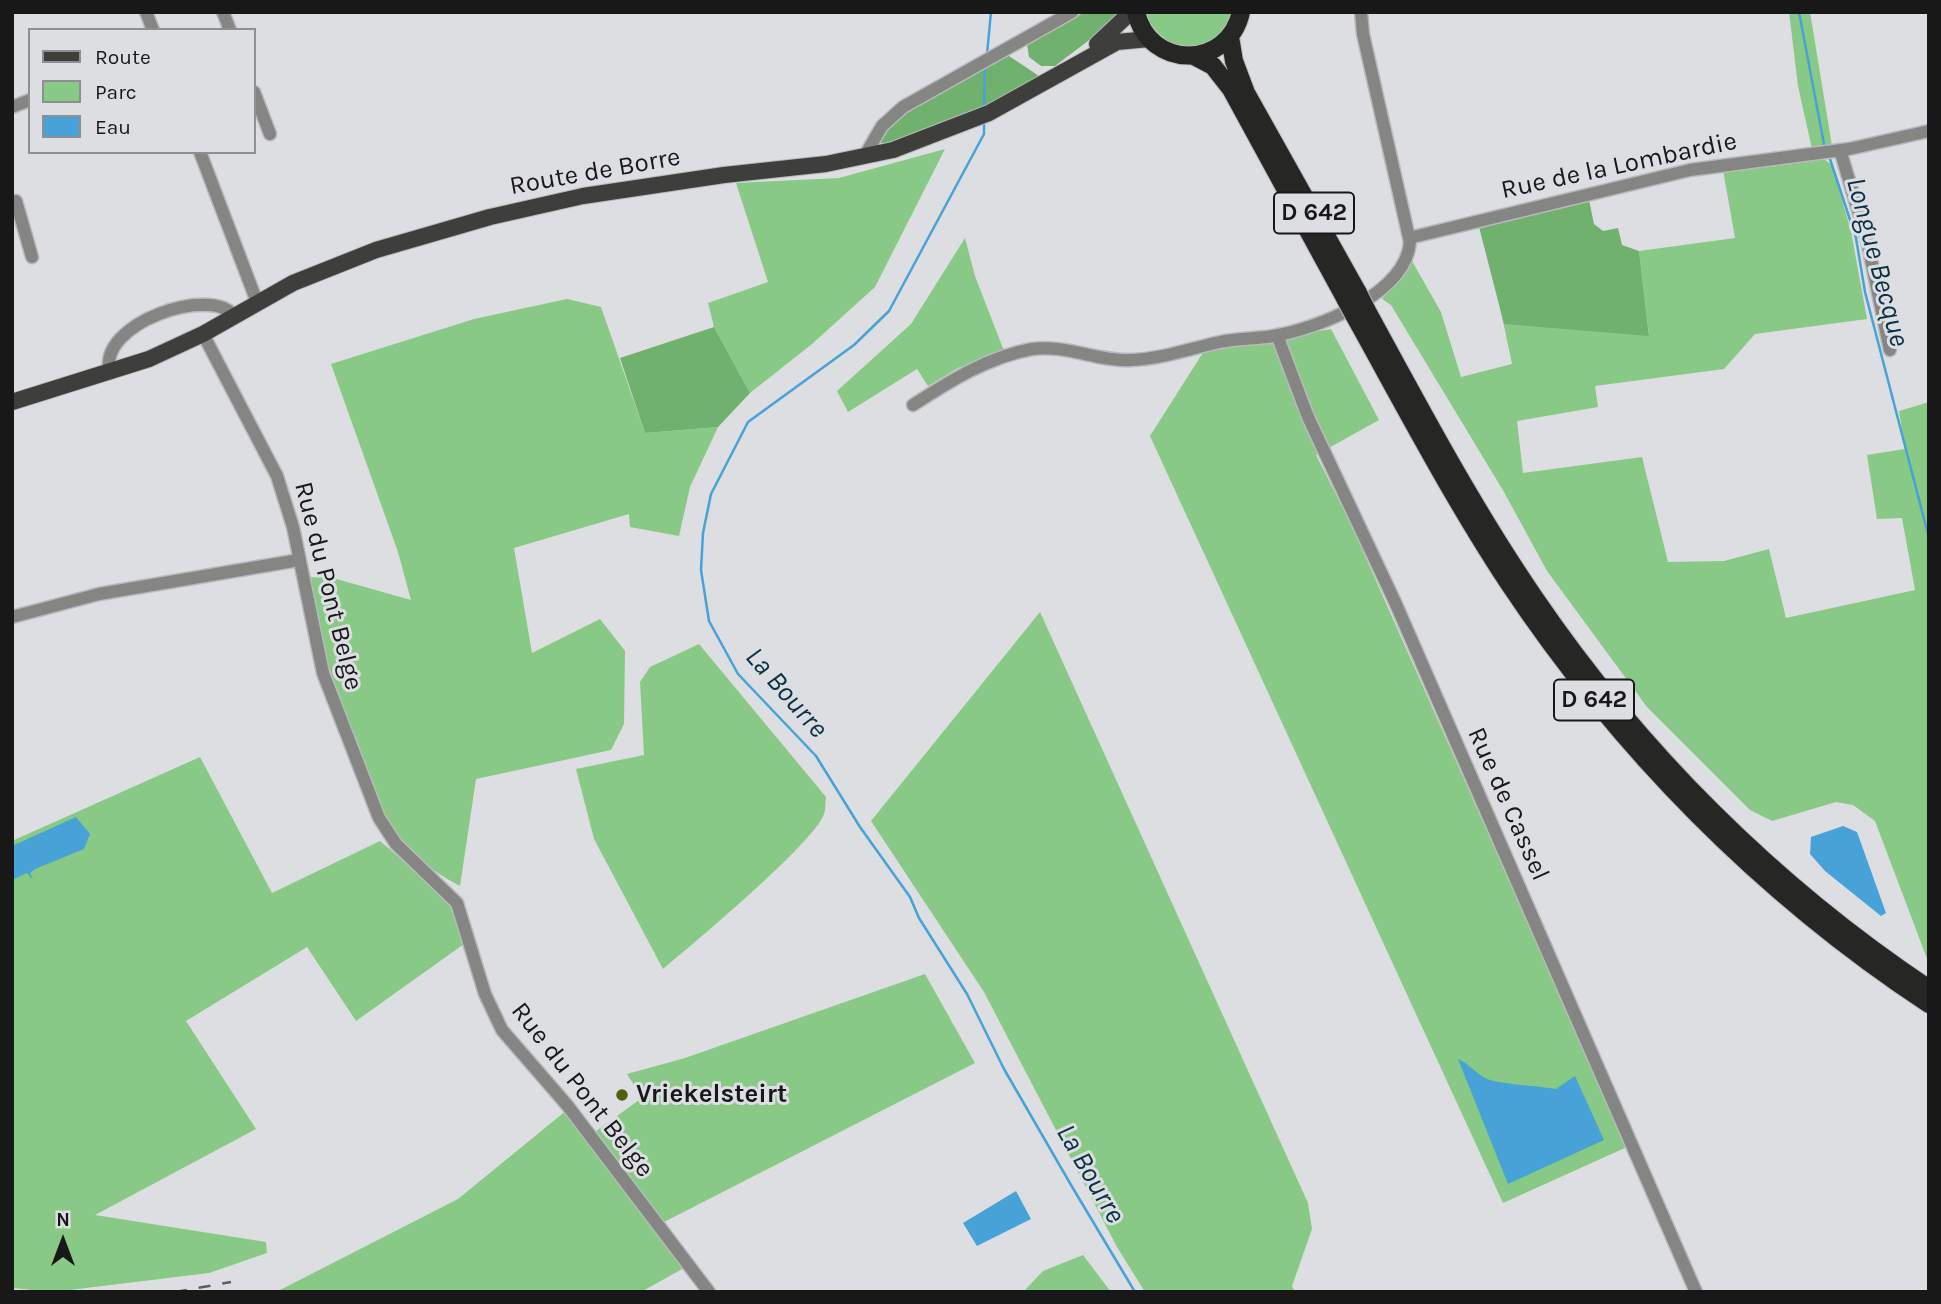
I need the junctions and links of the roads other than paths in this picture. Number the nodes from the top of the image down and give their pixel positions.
1 (1072, 12) edge
2 (1130, 12) edge
3 (1136, 12) edge
4 (1241, 12) edge
5 (1362, 12) edge
6 (1230, 37) junction
7 (1149, 39) junction
8 (1194, 56) junction
9 (1065, 68) junction
10 (256, 97) edge
11 (1929, 131) edge
12 (270, 134) dead end
13 (1840, 150) junction
14 (201, 154) edge
15 (864, 157) junction
16 (16, 201) dead end
17 (26, 234) junction
18 (12, 237) edge
19 (1409, 239) junction
20 (32, 257) dead end
21 (257, 302) junction
22 (1356, 304) junction
23 (234, 316) junction
24 (203, 334) junction
25 (1277, 335) junction
26 (1890, 350) dead end
27 (110, 373) junction
28 (12, 402) edge
29 (913, 405) dead end
30 (299, 560) junction
31 (12, 617) edge
32 (1929, 989) edge
33 (1929, 1004) edge
34 (709, 1292) edge
35 (1696, 1292) edge

1 - 15 street
2 - 9 main road
3 - 7 highway
4 - 6 highway
5 - 19 street
6 - 8 highway
6 - 22 highway, D 642
7 - 8 highway
7 - 9 main road
8 - 22 highway, D 642
9 - 15 main road, Route de Borre
10 - 12 street
11 - 13 street, Rue de la Lombardie
13 - 19 street, Rue de la Lombardie
13 - 26 street
14 - 21 street
15 - 21 main road, Route de Borre
16 - 17 street
17 - 18 street
17 - 20 street
19 - 25 street
21 - 23 main road, Route de Borre
22 - 32 highway, D 642
22 - 33 highway, D 642
23 - 24 main road, Route de Borre
23 - 27 street
24 - 27 main road, Route de Borre
24 - 30 street, Rue du Pont Belge
25 - 29 street
25 - 35 street, Rue de Cassel
27 - 28 main road, Route de Borre
30 - 31 street
30 - 34 street, Rue du Pont Belge

